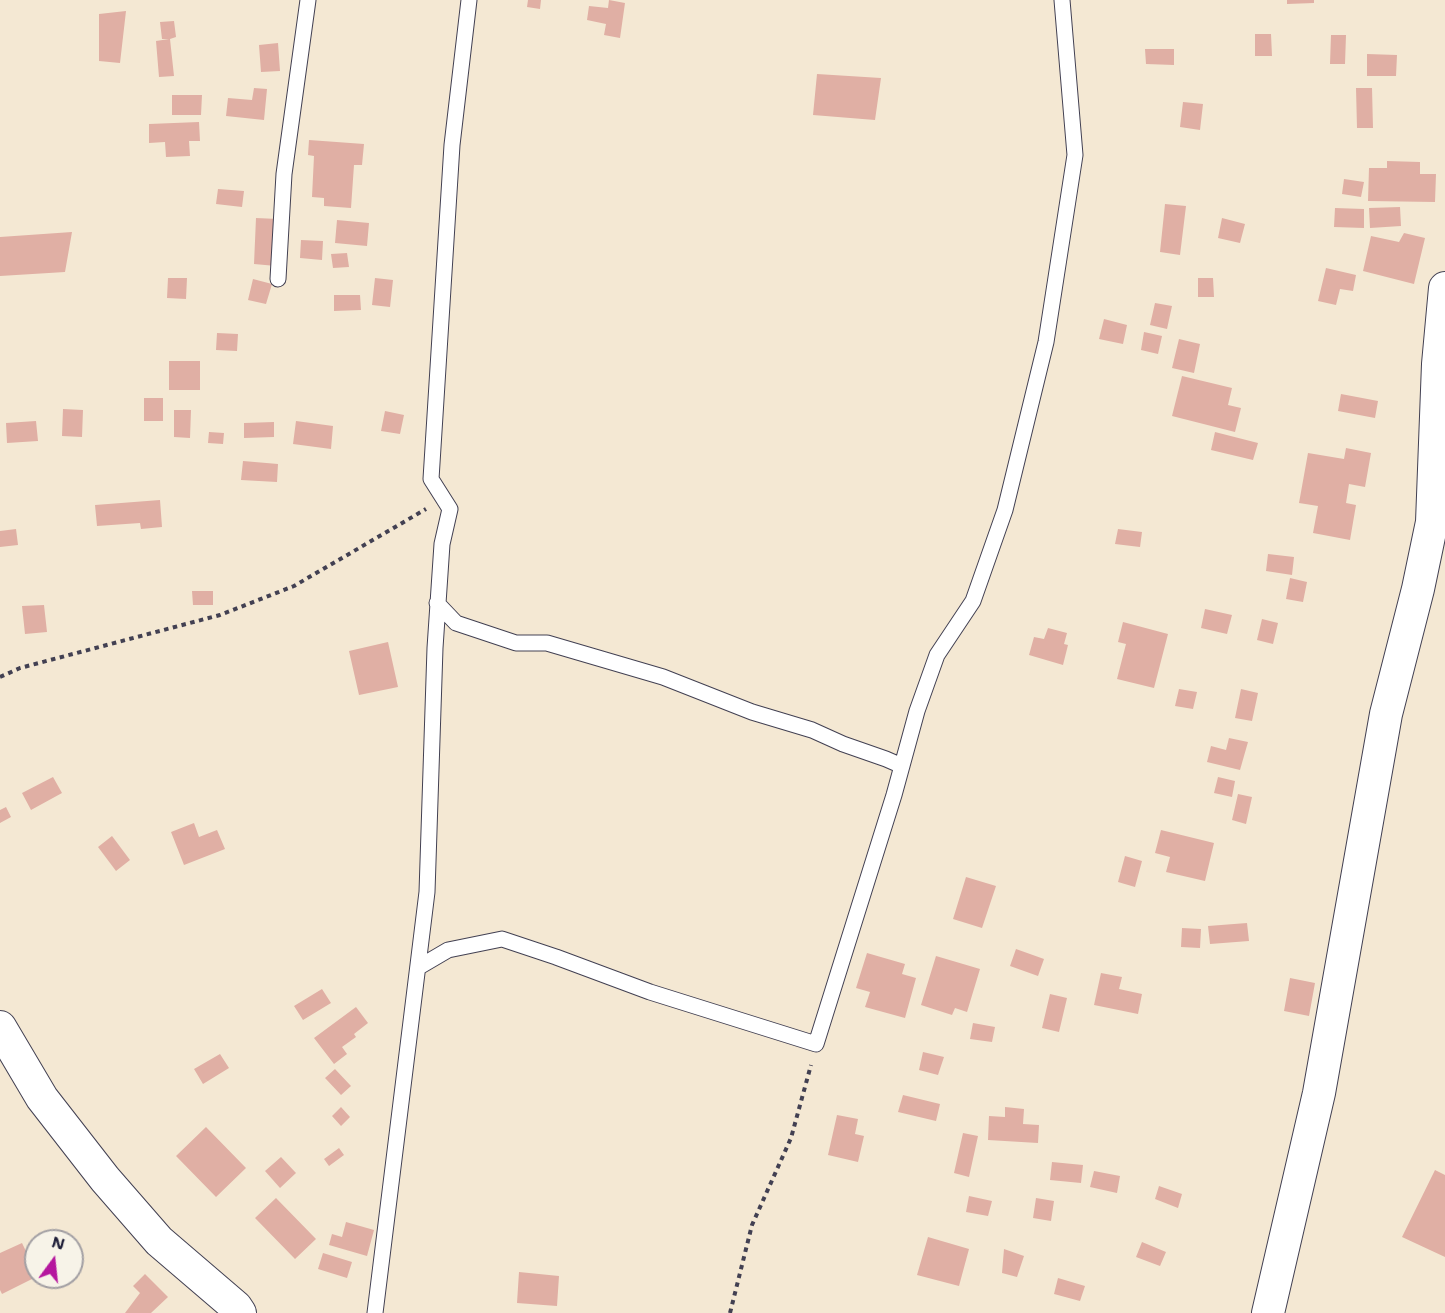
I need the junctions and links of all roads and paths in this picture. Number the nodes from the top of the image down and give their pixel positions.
1 (308, 0) edge
2 (469, 0) edge
3 (1062, 0) edge
4 (278, 279) dead end
5 (1445, 288) edge
6 (443, 499) junction
7 (437, 603) junction
8 (0, 677) edge
9 (902, 766) junction
10 (419, 967) junction
11 (0, 1027) edge
12 (816, 1044) junction
13 (240, 1313) edge
14 (375, 1313) edge
15 (730, 1313) edge
16 (1268, 1313) edge

1 - 4 lane
2 - 6 lane
3 - 9 lane
5 - 16 street
6 - 7 lane
6 - 8 path
7 - 9 lane
7 - 10 lane
9 - 12 lane
10 - 12 lane
10 - 14 lane
11 - 13 street
12 - 15 path

